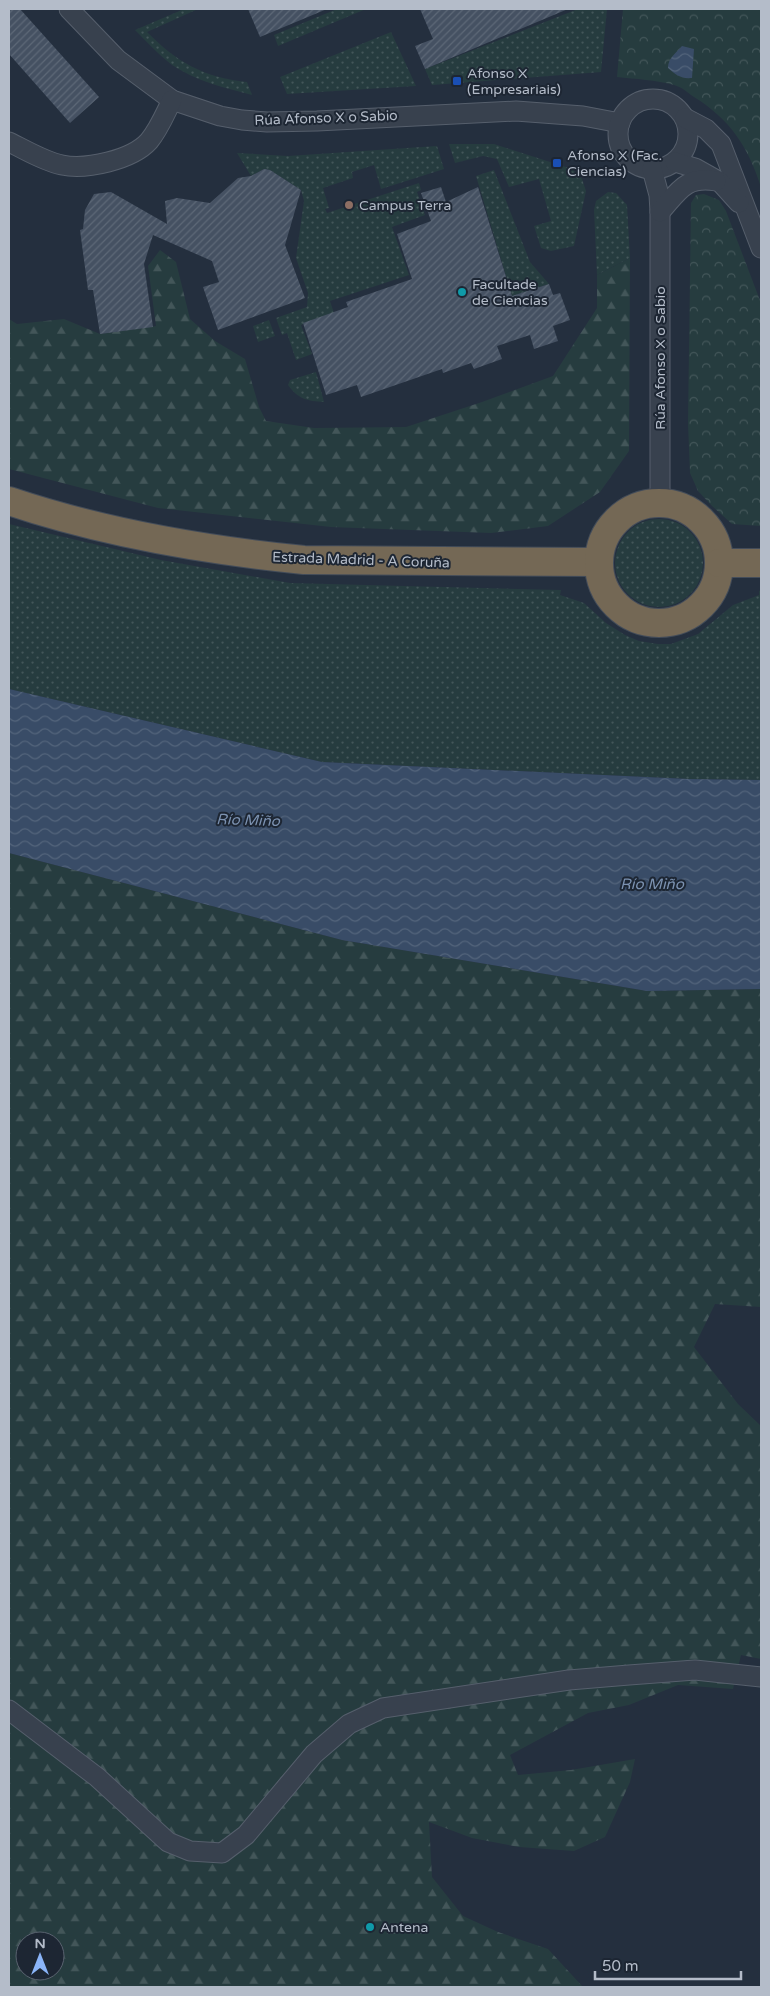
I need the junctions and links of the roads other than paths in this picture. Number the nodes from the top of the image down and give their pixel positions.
1 (69, 9) edge
2 (172, 100) junction
3 (685, 118) junction
4 (620, 124) junction
5 (9, 142) edge
6 (675, 162) junction
7 (652, 169) junction
8 (720, 182) junction
9 (660, 212) junction
10 (748, 212) junction
11 (761, 248) edge
12 (9, 501) edge
13 (660, 504) junction
14 (599, 562) junction
15 (719, 563) junction
16 (761, 563) edge
17 (761, 1677) edge
18 (9, 1710) edge

1 - 2 street, Rúa Afonso X o Sabio
2 - 4 street, Rúa Afonso X o Sabio
2 - 5 street
3 - 4 street
3 - 6 street
3 - 10 street
4 - 7 street
6 - 7 street
6 - 8 street
7 - 9 street, Rúa Afonso X o Sabio
8 - 9 street
8 - 10 street
9 - 13 street, Rúa Afonso X o Sabio
10 - 11 street
12 - 14 highway, Estrada Madrid - A Coruña
13 - 14 highway
13 - 15 highway
14 - 15 highway
15 - 16 highway
17 - 18 street

